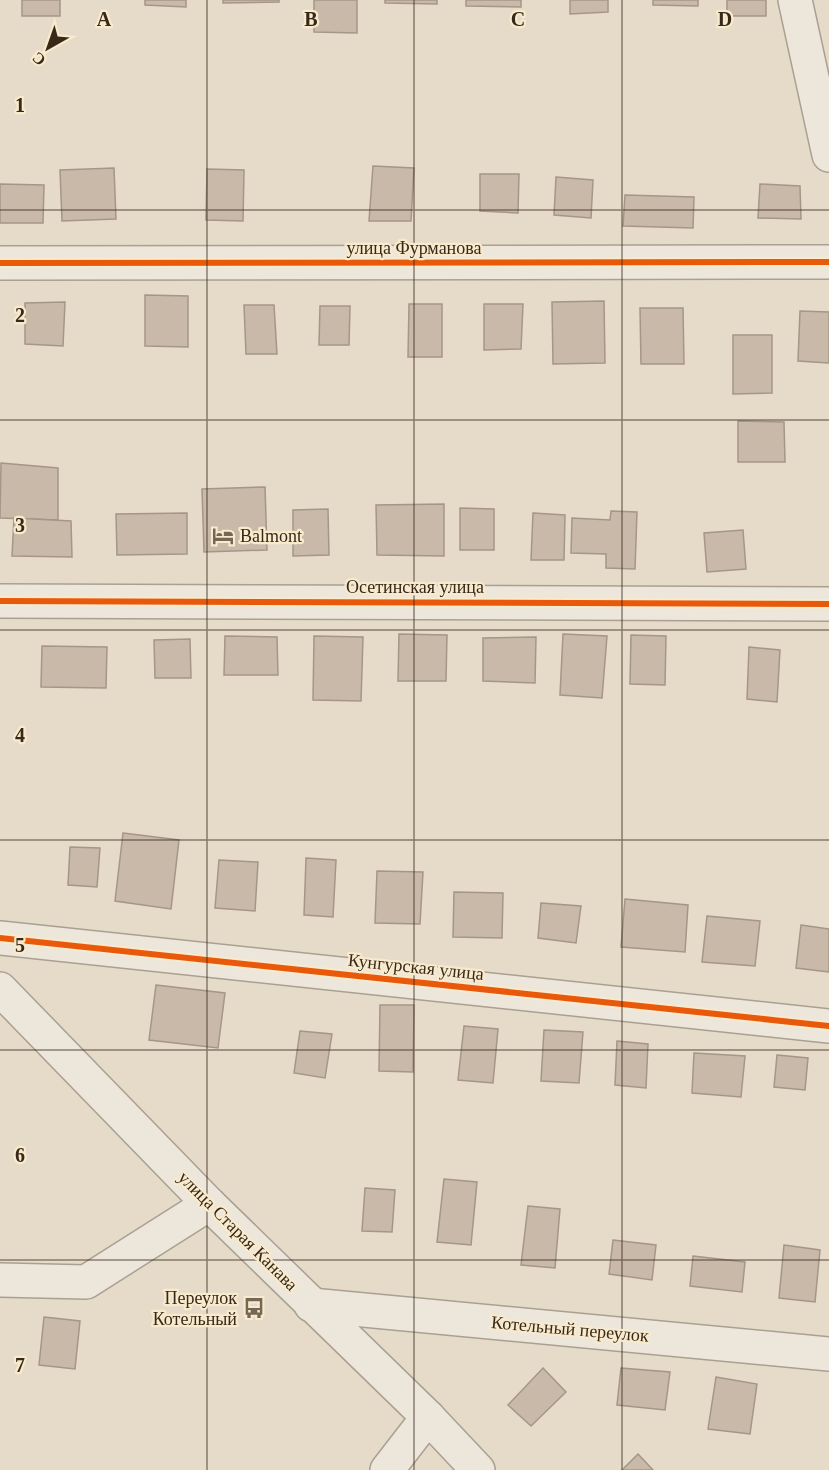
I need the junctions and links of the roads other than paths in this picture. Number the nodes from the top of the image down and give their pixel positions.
1 (795, 0) edge
2 (829, 154) edge
3 (829, 262) edge
4 (0, 263) edge
5 (0, 600) edge
6 (829, 604) edge
7 (0, 938) edge
8 (0, 989) edge
9 (829, 1026) edge
10 (209, 1204) junction
11 (0, 1280) edge
12 (311, 1305) junction
13 (829, 1354) edge
14 (428, 1417) junction
15 (387, 1470) edge
16 (478, 1470) edge

1 - 2 street
3 - 4 street, улица Фурманова
5 - 6 street, Осетинская улица
7 - 9 street, Кунгурская улица
8 - 10 street, улица Старая Канава
10 - 11 street
10 - 12 street, улица Старая Канава
12 - 13 street, Котельный переулок
12 - 14 street, улица Старая Канава
14 - 15 street
14 - 16 street, улица Старая Канава

